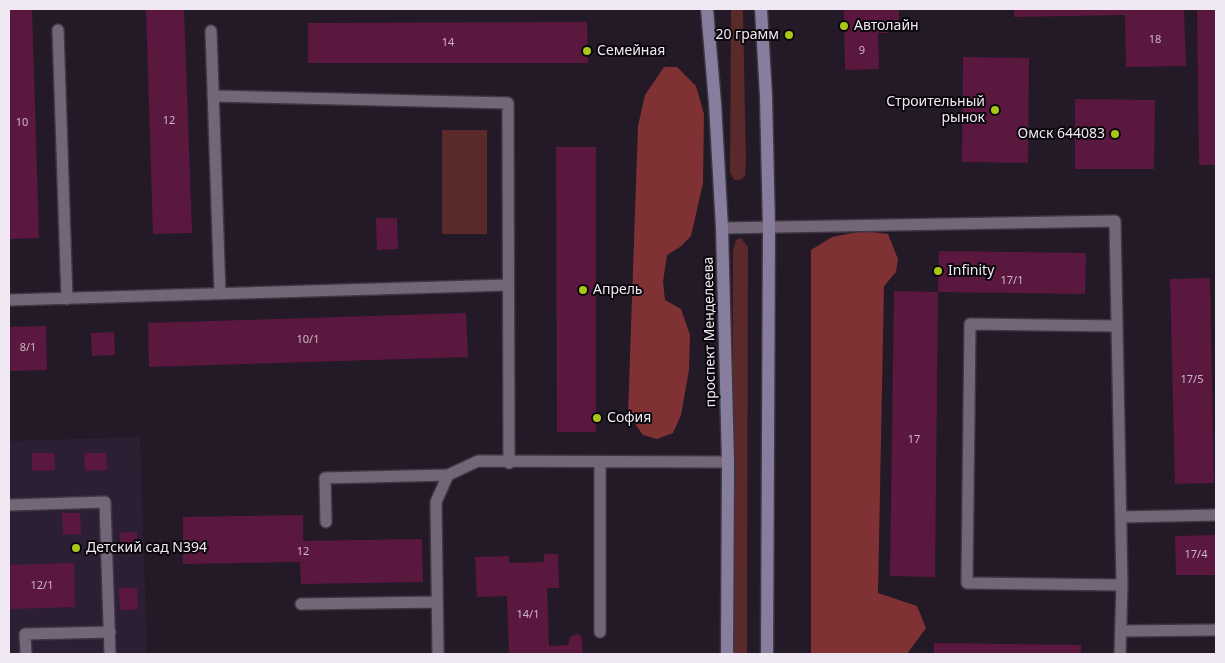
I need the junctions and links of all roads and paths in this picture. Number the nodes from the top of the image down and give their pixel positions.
1 (707, 9) edge
2 (761, 9) edge
3 (58, 30) dead end
4 (211, 32) dead end
5 (213, 96) junction
6 (722, 228) junction
7 (769, 228) junction
8 (508, 285) junction
9 (220, 294) junction
10 (67, 298) junction
11 (9, 300) edge
12 (1117, 326) junction
13 (600, 462) junction
14 (728, 462) junction
15 (509, 463) junction
16 (448, 475) junction
17 (9, 505) edge
18 (1216, 515) edge
19 (1120, 517) junction
20 (326, 522) dead end
21 (1122, 586) junction
22 (437, 602) junction
23 (301, 604) dead end
24 (1216, 630) edge
25 (1121, 631) junction
26 (110, 632) junction
27 (600, 632) dead end
28 (26, 654) edge
29 (110, 654) edge
30 (438, 654) edge
31 (727, 654) edge
32 (767, 654) edge
33 (1120, 654) edge

1 - 6 main road, проспект Менделеева
2 - 7 main road
3 - 10 lane
4 - 5 lane
5 - 8 lane
5 - 9 lane
6 - 7 lane
6 - 14 main road, проспект Менделеева
7 - 12 lane
7 - 32 main road
8 - 9 lane
8 - 15 lane
9 - 10 lane
10 - 11 lane
12 - 19 lane
12 - 21 lane
13 - 14 lane
13 - 15 lane
13 - 27 lane
14 - 31 main road, проспект Менделеева
15 - 16 lane
16 - 20 lane
16 - 22 lane
17 - 26 lane
18 - 19 lane
19 - 21 lane
21 - 25 lane
22 - 23 lane
22 - 30 lane
24 - 25 lane
25 - 33 lane
26 - 28 lane
26 - 29 lane

